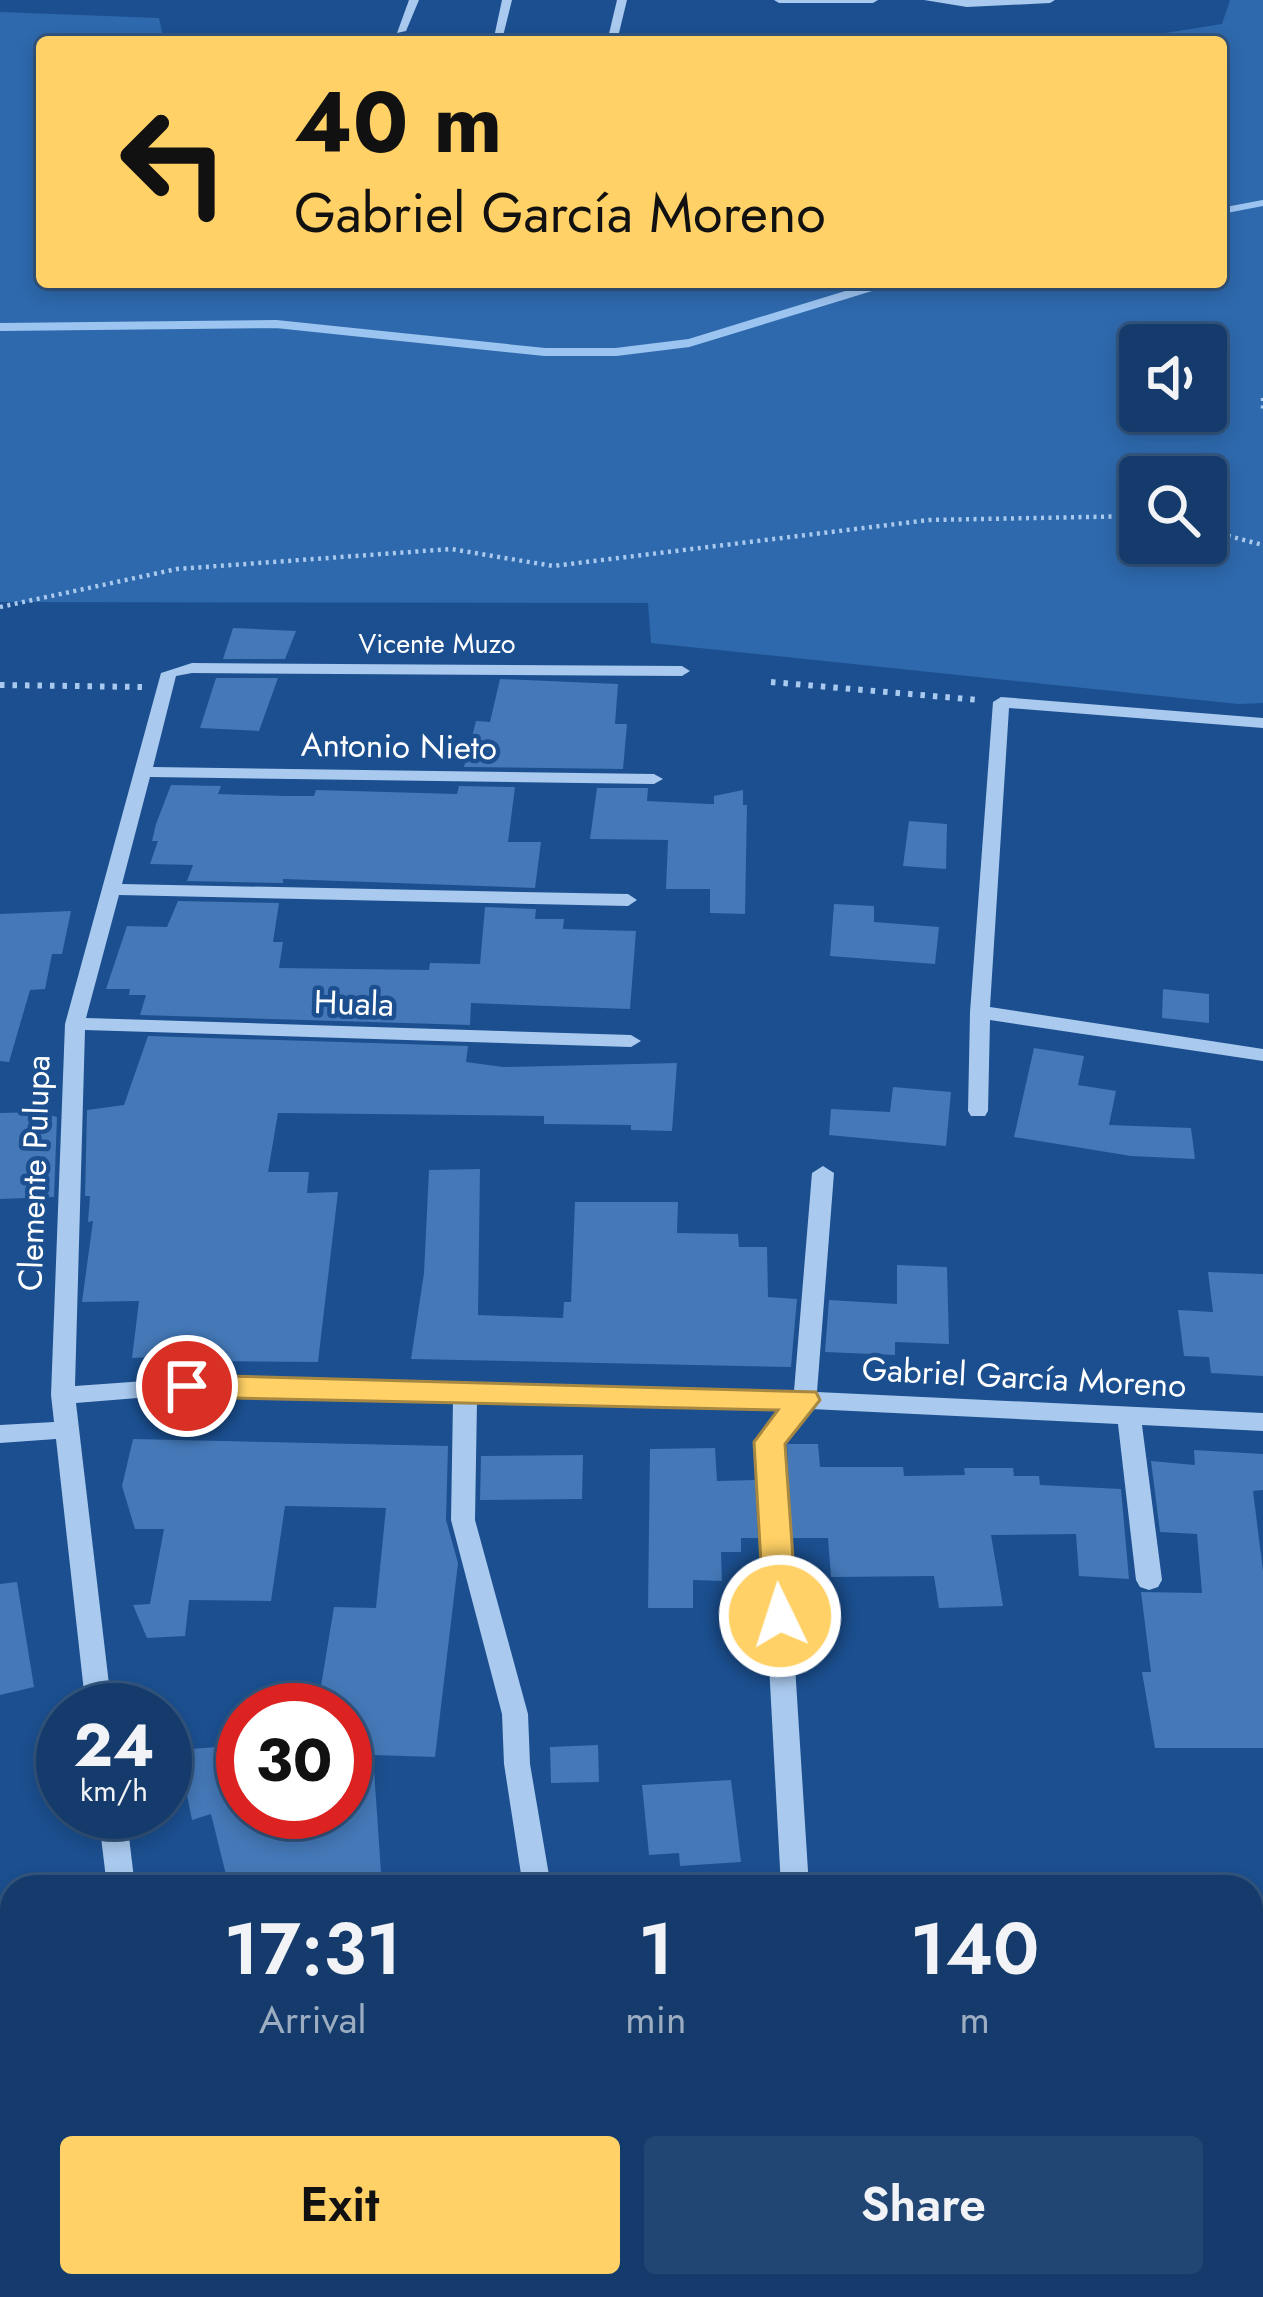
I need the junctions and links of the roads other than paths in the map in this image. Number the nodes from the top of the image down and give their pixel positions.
1 (414, 0) edge
2 (507, 0) edge
3 (622, 0) edge
4 (779, 0) edge
5 (873, 0) edge
6 (929, 0) edge
7 (1050, 0) edge
8 (400, 31) dead end
9 (498, 36) edge
10 (612, 36) edge
11 (682, 671) dead end
12 (163, 688) joint
13 (1263, 723) edge
14 (142, 772) junction
15 (654, 779) dead end
16 (111, 889) junction
17 (628, 900) dead end
18 (980, 1012) junction
19 (75, 1024) junction
20 (631, 1041) dead end
21 (1263, 1055) edge
22 (978, 1111) dead end
23 (823, 1173) dead end
24 (63, 1395) junction
25 (466, 1395) junction
26 (805, 1400) junction
27 (1130, 1416) junction
28 (1263, 1422) edge
29 (65, 1430) junction
30 (0, 1434) edge
31 (1149, 1580) dead end
32 (96, 1683) edge
33 (115, 1839) edge
34 (120, 1875) edge
35 (535, 1875) edge
36 (794, 1875) edge

1 - 8 street
2 - 9 street
3 - 10 street
4 - 5 street
6 - 7 street
11 - 12 street, Vicente Muzo
12 - 14 street, Clemente Pulupa
13 - 18 street
14 - 15 street, Antonio Nieto
14 - 16 street, Clemente Pulupa
16 - 17 street
16 - 19 street, Clemente Pulupa
18 - 21 street
18 - 22 street
19 - 20 street, Huala
19 - 24 street, Clemente Pulupa
23 - 26 street
24 - 25 street, Gabriel García Moreno
24 - 29 street, Clemente Pulupa
25 - 26 street, Gabriel García Moreno
25 - 35 street
26 - 27 street, Gabriel García Moreno
26 - 36 street
27 - 28 street, Gabriel García Moreno
27 - 31 street
29 - 30 street
29 - 32 street, Clemente Pulupa
33 - 34 street

